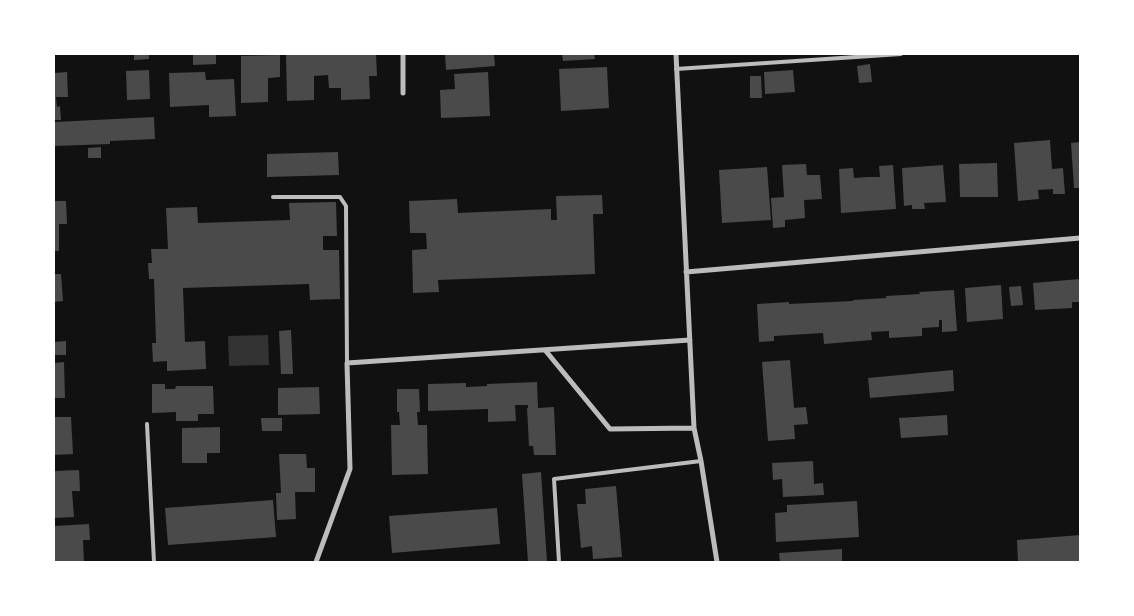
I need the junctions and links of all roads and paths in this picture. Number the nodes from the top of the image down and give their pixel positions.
1 (403, 54) edge
2 (676, 54) edge
3 (901, 54) edge
4 (676, 69) junction
5 (403, 93) dead end
6 (273, 197) dead end
7 (1080, 238) edge
8 (686, 272) junction
9 (690, 340) junction
10 (545, 350) junction
11 (347, 363) junction
12 (147, 424) dead end
13 (694, 428) junction
14 (701, 461) junction
15 (154, 562) edge
16 (316, 562) edge
17 (558, 562) edge
18 (717, 562) edge

1 - 5 street
2 - 4 street
3 - 4 lane
4 - 8 street
6 - 11 lane
7 - 8 street
8 - 9 street
9 - 10 street
9 - 13 street
10 - 11 street
10 - 13 street
11 - 16 street
12 - 15 lane
13 - 14 street
14 - 17 lane
14 - 18 street

